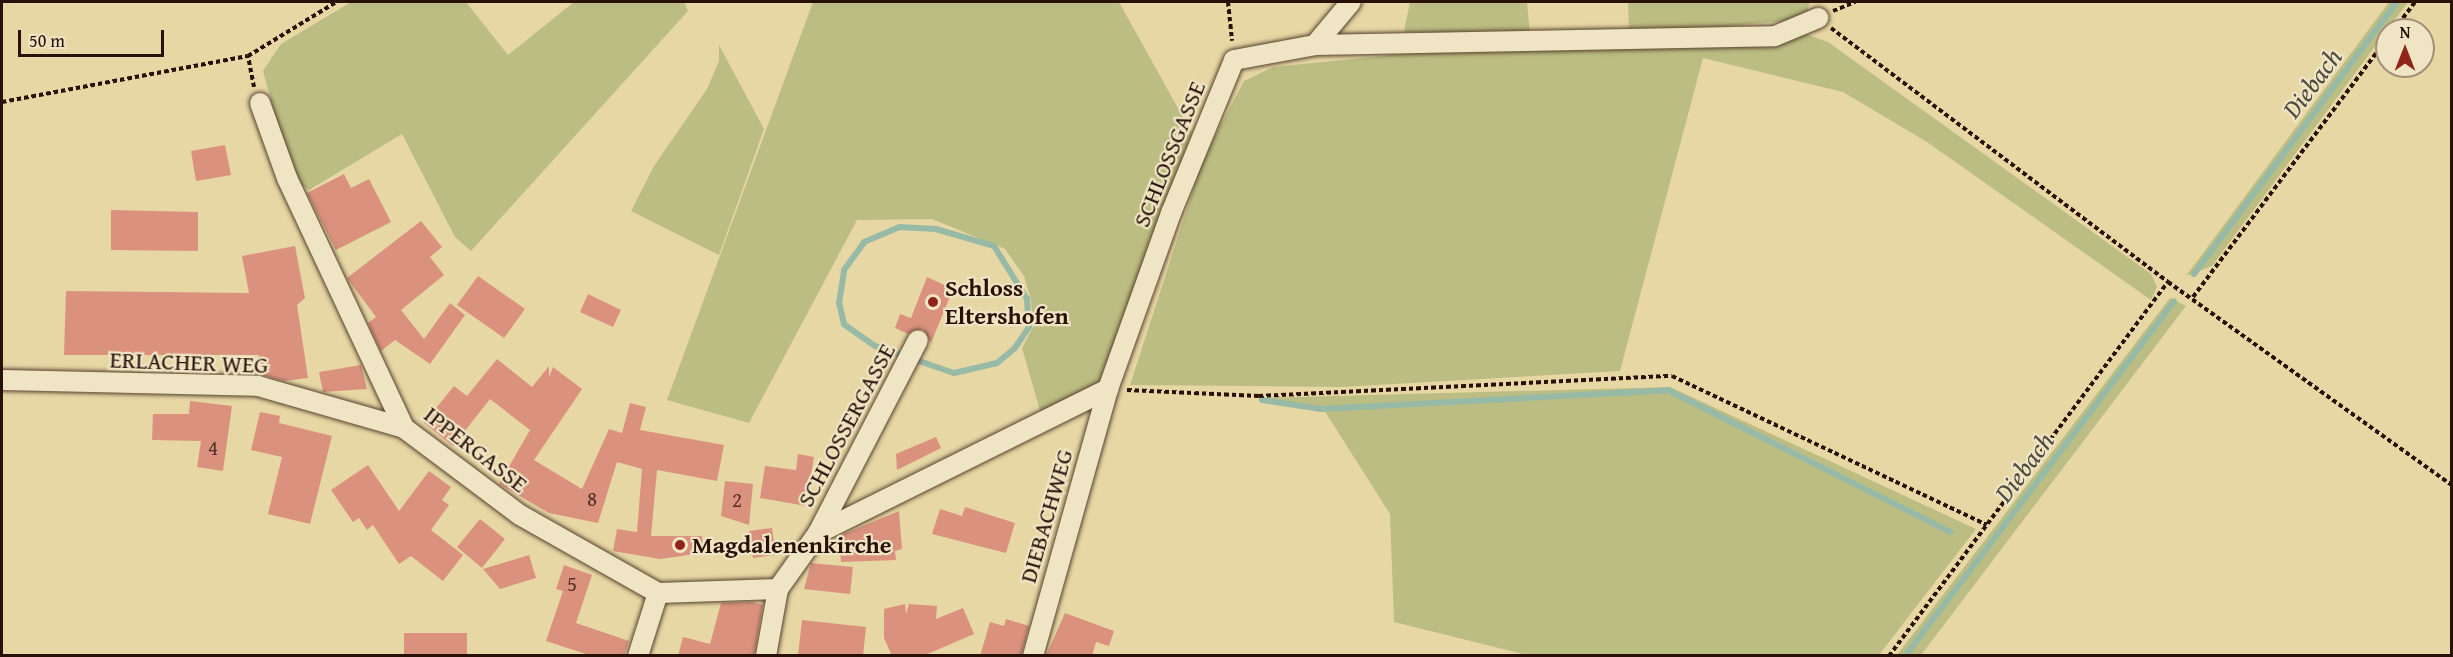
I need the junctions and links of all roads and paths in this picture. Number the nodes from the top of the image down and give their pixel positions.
1 (336, 2) edge
2 (1228, 2) edge
3 (1351, 2) edge
4 (2415, 2) edge
5 (1818, 18) joint
6 (2403, 18) edge
7 (1315, 45) junction
8 (2375, 55) edge
9 (248, 56) junction
10 (1234, 60) junction
11 (2, 102) edge
12 (260, 103) joint
13 (2168, 282) junction
14 (2193, 297) junction
15 (916, 346) dead end
16 (2, 380) edge
17 (1108, 390) junction
18 (404, 428) junction
19 (2451, 484) edge
20 (1987, 525) junction
21 (818, 533) junction
22 (778, 589) junction
23 (658, 593) junction
24 (638, 656) edge
25 (766, 656) edge
26 (1033, 656) edge
27 (1889, 656) edge

1 - 9 path
2 - 10 path
3 - 7 street
4 - 6 path
5 - 7 street
5 - 13 path
7 - 10 street
8 - 14 path
9 - 11 path
9 - 12 path
10 - 17 street, SCHLOSSGASSE
12 - 18 street, IPPERGASSE
13 - 14 path
13 - 20 path
14 - 19 path
15 - 21 street, SCHLOSSERGASSE
16 - 18 street, ERLACHER WEG
17 - 20 path
17 - 21 street
17 - 26 street, DIEBACHWEG
18 - 23 street, IPPERGASSE
20 - 27 path
21 - 22 street
22 - 23 street
22 - 25 street
23 - 24 street

